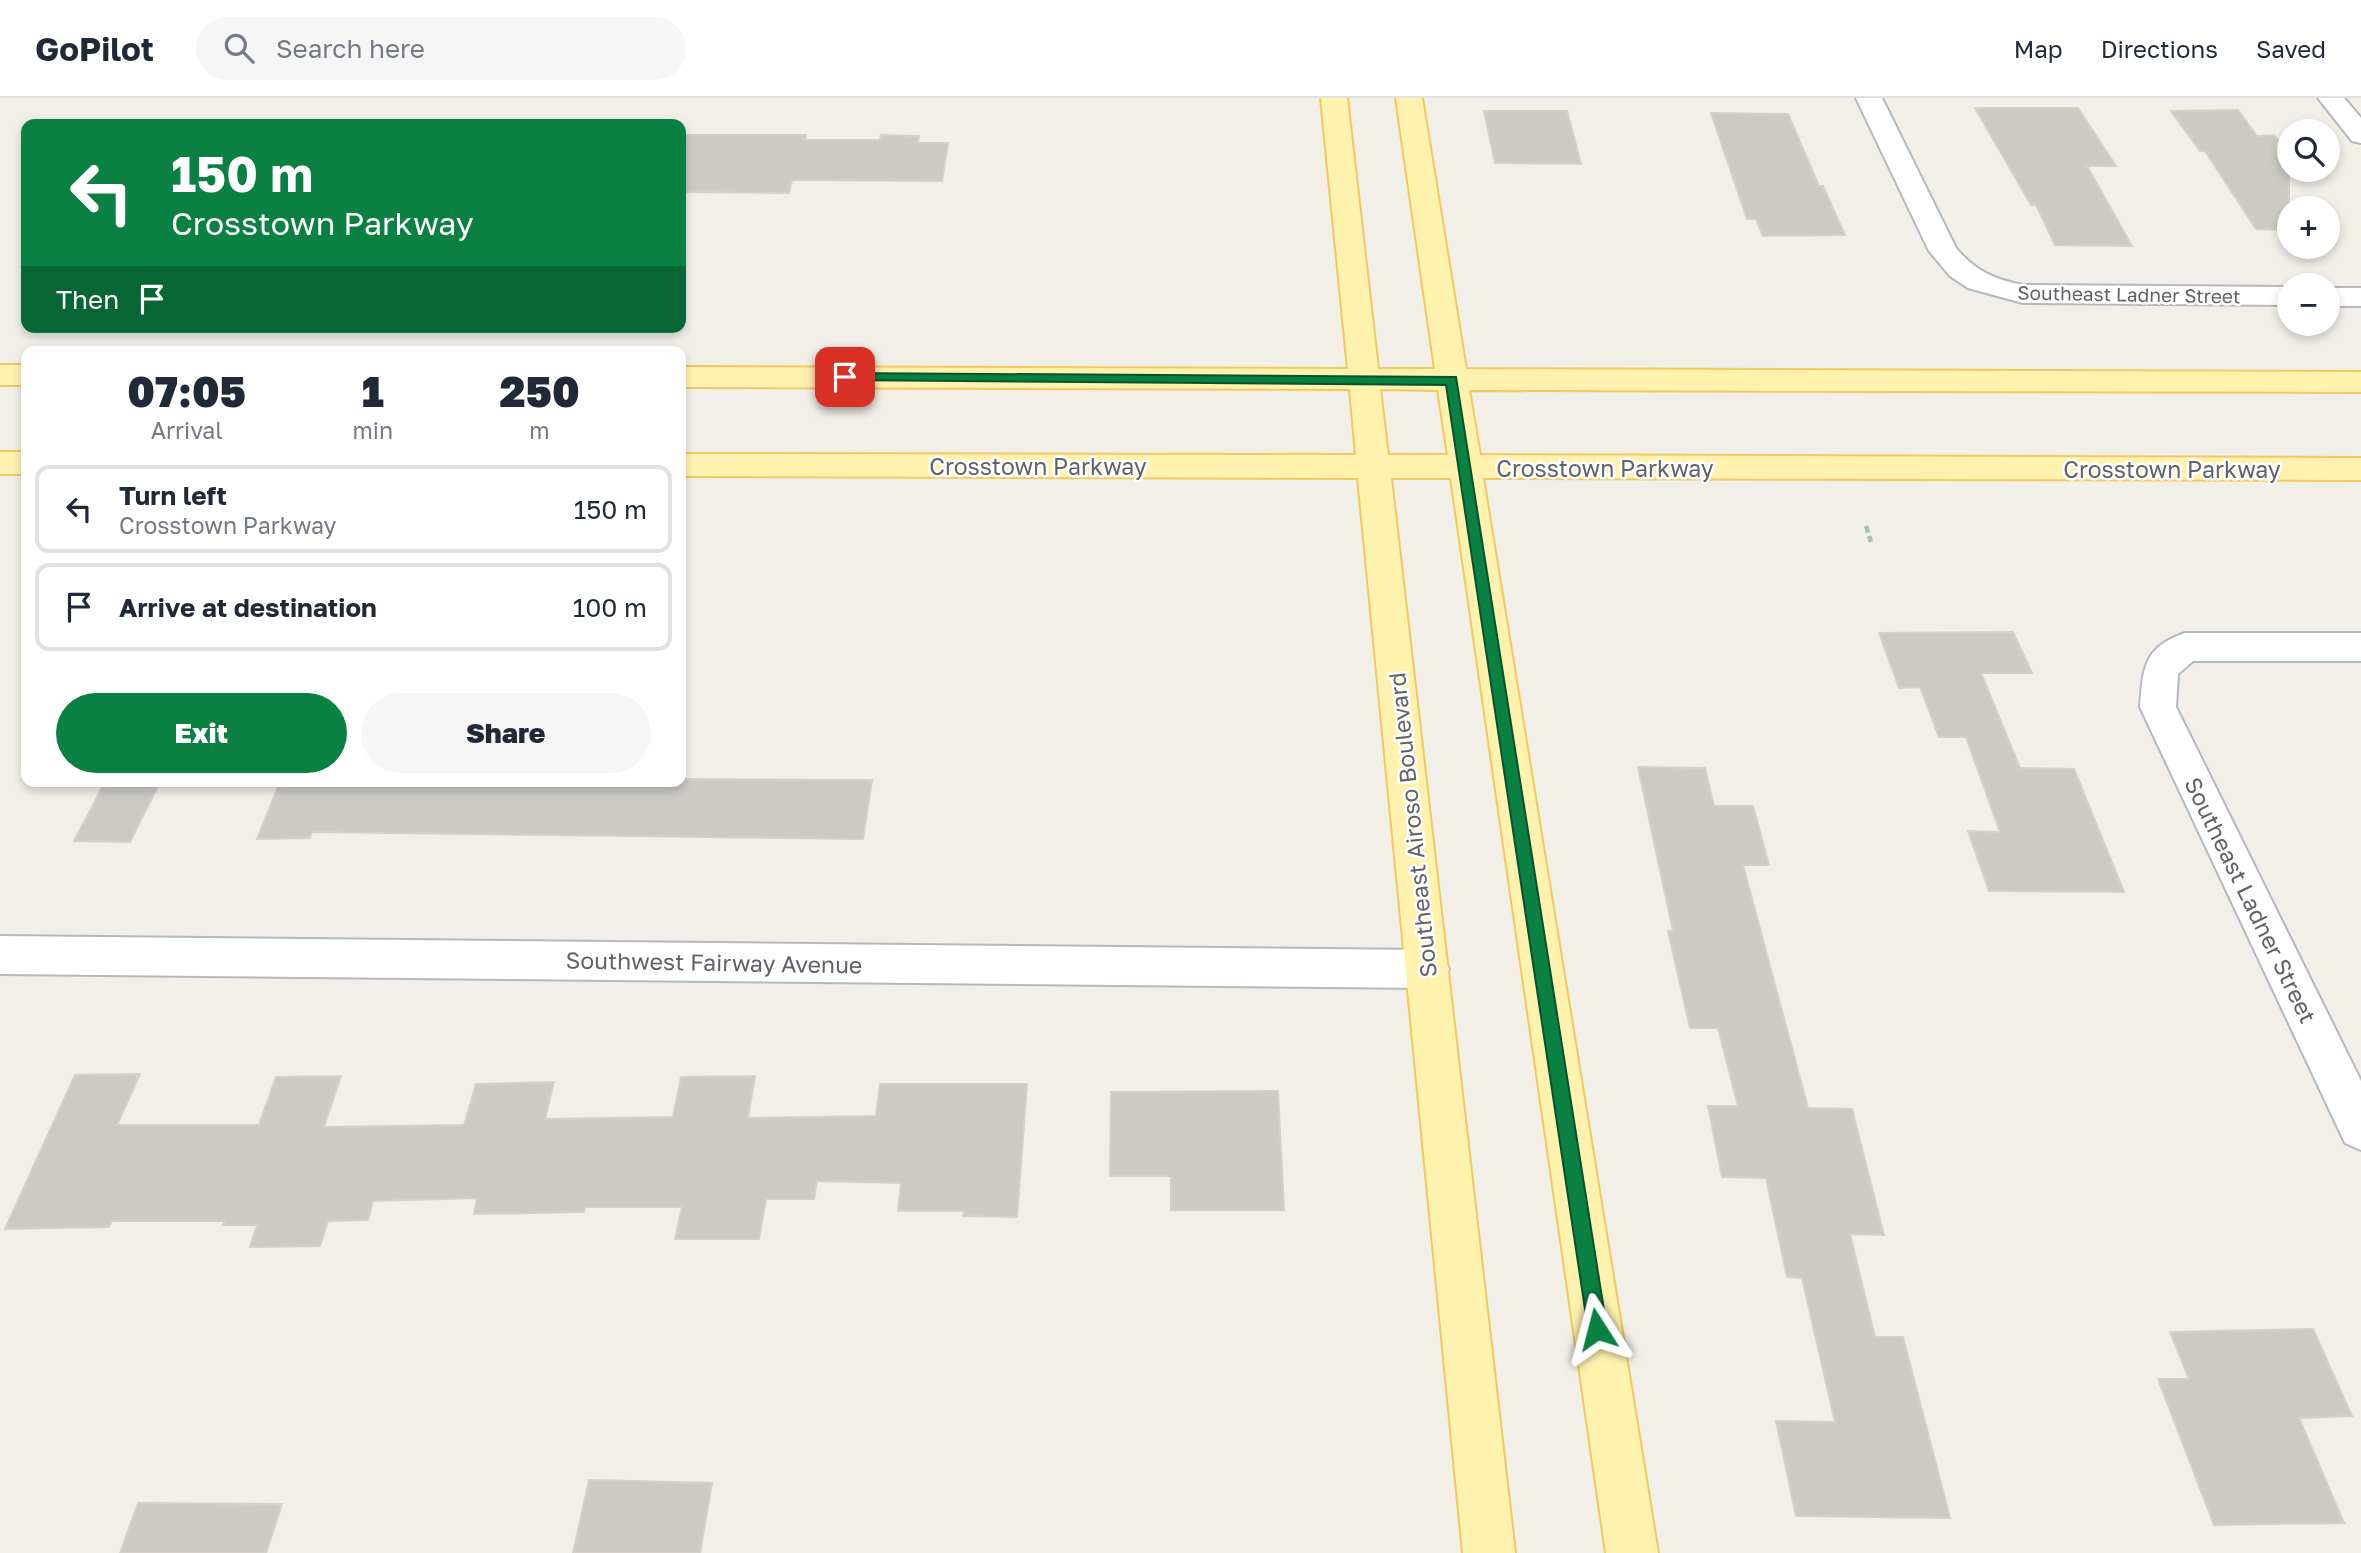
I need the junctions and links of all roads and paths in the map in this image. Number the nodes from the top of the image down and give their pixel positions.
1 (1334, 98) edge
2 (1409, 98) edge
3 (1869, 98) edge
4 (2331, 98) edge
5 (2361, 135) edge
6 (2277, 296) edge
7 (2340, 297) edge
8 (2361, 297) edge
9 (0, 375) edge
10 (21, 375) edge
11 (686, 377) edge
12 (1364, 379) junction
13 (1452, 380) junction
14 (2361, 382) edge
15 (0, 463) edge
16 (21, 463) edge
17 (686, 465) edge
18 (1374, 466) junction
19 (1466, 468) junction
20 (2361, 469) edge
21 (1866, 526) dead end
22 (1871, 542) dead end
23 (2361, 647) edge
24 (0, 955) edge
25 (1428, 969) junction
26 (2361, 1128) edge
27 (1489, 1553) edge
28 (1632, 1553) edge

1 - 12 main road, Southeast Airoso Boulevard
2 - 13 main road
3 - 6 street, Southeast Ladner Street
4 - 5 street
7 - 8 street
9 - 10 main road
11 - 12 main road
12 - 13 main road
12 - 18 main road, Southeast Airoso Boulevard
13 - 14 main road
13 - 19 main road
15 - 16 main road
17 - 18 main road, Crosstown Parkway
18 - 19 main road, Crosstown Parkway
18 - 25 main road, Southeast Airoso Boulevard
19 - 20 main road, Crosstown Parkway
19 - 28 main road
21 - 22 path
23 - 26 street, Southeast Ladner Street
24 - 25 street, Southwest Fairway Avenue
25 - 27 main road, Southeast Airoso Boulevard

